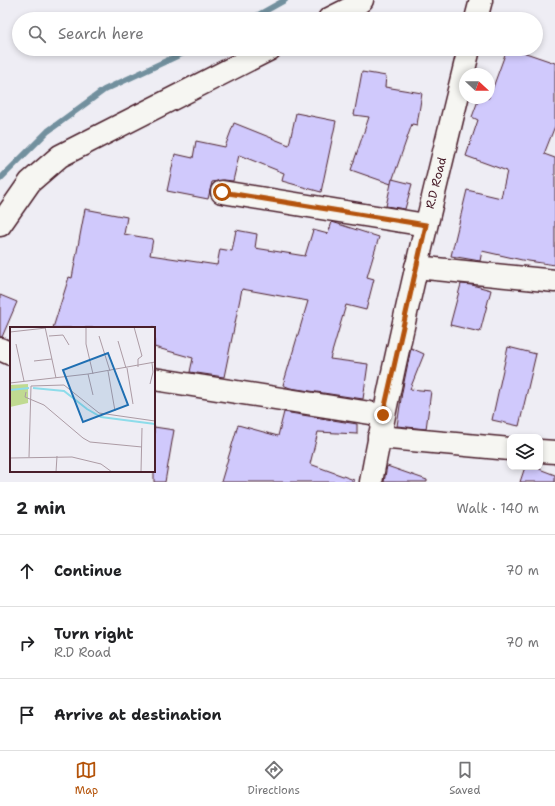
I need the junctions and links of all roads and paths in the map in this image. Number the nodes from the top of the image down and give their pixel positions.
1 (362, 0) edge
2 (481, 0) edge
3 (343, 12) edge
4 (478, 12) edge
5 (256, 56) edge
6 (467, 56) edge
7 (222, 192) dead end
8 (0, 225) edge
9 (426, 225) junction
10 (416, 267) junction
11 (555, 281) edge
12 (0, 350) edge
13 (10, 354) edge
14 (155, 379) edge
15 (383, 415) junction
16 (379, 437) junction
17 (507, 449) edge
18 (543, 451) edge
19 (555, 452) edge
20 (371, 482) edge

1 - 3 street
2 - 4 street
5 - 8 street
6 - 9 street, R.D Road
7 - 9 street
9 - 10 street, R.D Road
10 - 11 street
10 - 15 street, R.D Road
12 - 13 street
14 - 15 street
15 - 16 street, R.D Road
16 - 17 street
16 - 20 street, R.D Road
18 - 19 street

